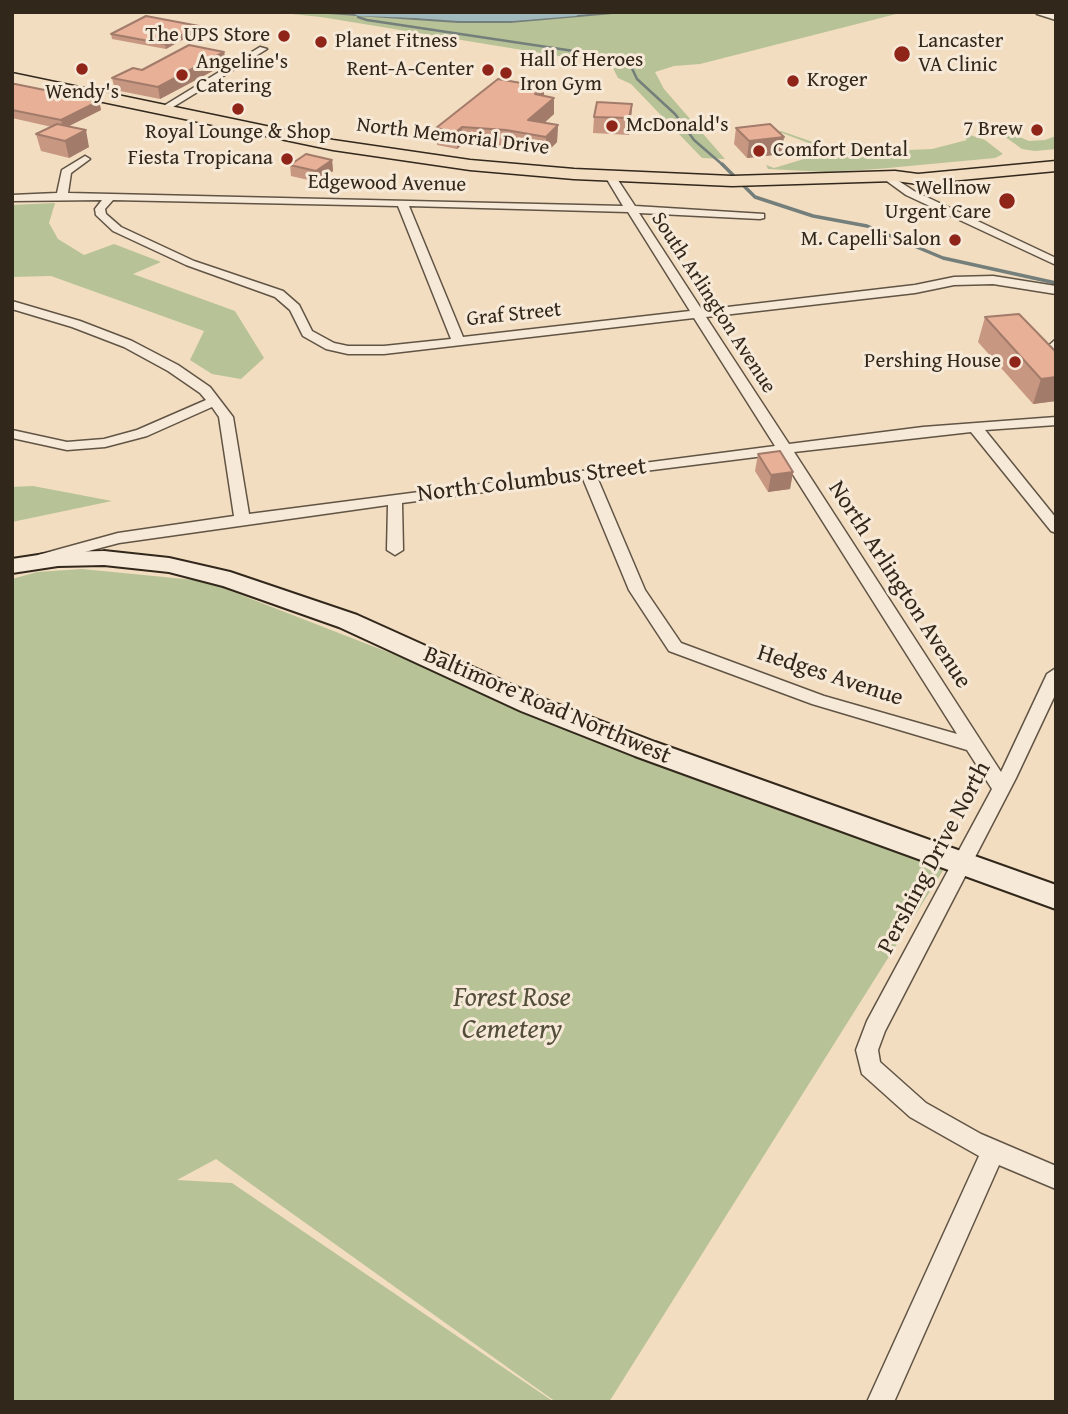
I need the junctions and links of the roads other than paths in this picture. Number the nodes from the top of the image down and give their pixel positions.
1 (1041, 12) edge
2 (1056, 16) edge
3 (263, 49) dead end
4 (12, 78) edge
5 (162, 110) junction
6 (1056, 153) edge
7 (85, 159) dead end
8 (1056, 166) edge
9 (610, 176) junction
10 (892, 176) junction
11 (62, 196) junction
12 (12, 198) edge
13 (109, 198) junction
14 (401, 203) junction
15 (629, 209) junction
16 (760, 216) dead end
17 (1056, 262) edge
18 (1056, 290) edge
19 (12, 305) edge
20 (696, 314) junction
21 (458, 341) junction
22 (1056, 343) edge
23 (1056, 354) edge
24 (215, 401) junction
25 (1056, 421) edge
26 (974, 426) junction
27 (12, 434) edge
28 (785, 451) junction
29 (588, 473) junction
30 (395, 499) junction
31 (242, 519) junction
32 (1056, 528) edge
33 (395, 550) dead end
34 (21, 564) edge
35 (1056, 674) edge
36 (974, 745) junction
37 (1001, 788) junction
38 (963, 864) junction
39 (1056, 897) edge
40 (993, 1152) junction
41 (1056, 1178) edge
42 (880, 1402) edge

1 - 2 street
3 - 5 street
4 - 5 main road, North Memorial Drive
5 - 9 main road, North Memorial Drive
6 - 10 main road, North Memorial Drive
7 - 11 street
8 - 10 main road, North Memorial Drive
9 - 10 main road, North Memorial Drive
9 - 15 street, South Arlington Avenue
10 - 17 street
11 - 12 street, Edgewood Avenue
11 - 13 street, Edgewood Avenue
13 - 14 street, Edgewood Avenue
13 - 21 street, Graf Street
14 - 15 street, Edgewood Avenue
14 - 21 street
15 - 16 street, Edgewood Avenue
15 - 20 street, South Arlington Avenue
18 - 20 street, Graf Street
19 - 24 street
20 - 21 street, Graf Street
20 - 28 street, South Arlington Avenue
22 - 23 street
24 - 27 street
24 - 31 street
25 - 26 street, North Columbus Street
26 - 28 street, North Columbus Street
26 - 32 street
28 - 29 street, North Columbus Street
28 - 36 street, North Arlington Avenue
29 - 30 street, North Columbus Street
29 - 36 street, Hedges Avenue
30 - 31 street, North Columbus Street
30 - 33 street
31 - 34 street, North Columbus Street
34 - 38 main road, Baltimore Road Northwest
35 - 37 street, Pershing Drive North
36 - 37 street, North Arlington Avenue
37 - 38 street, Pershing Drive North
38 - 39 main road, Baltimore Road Northwest
38 - 40 street, Pershing Drive North
40 - 41 street
40 - 42 street

